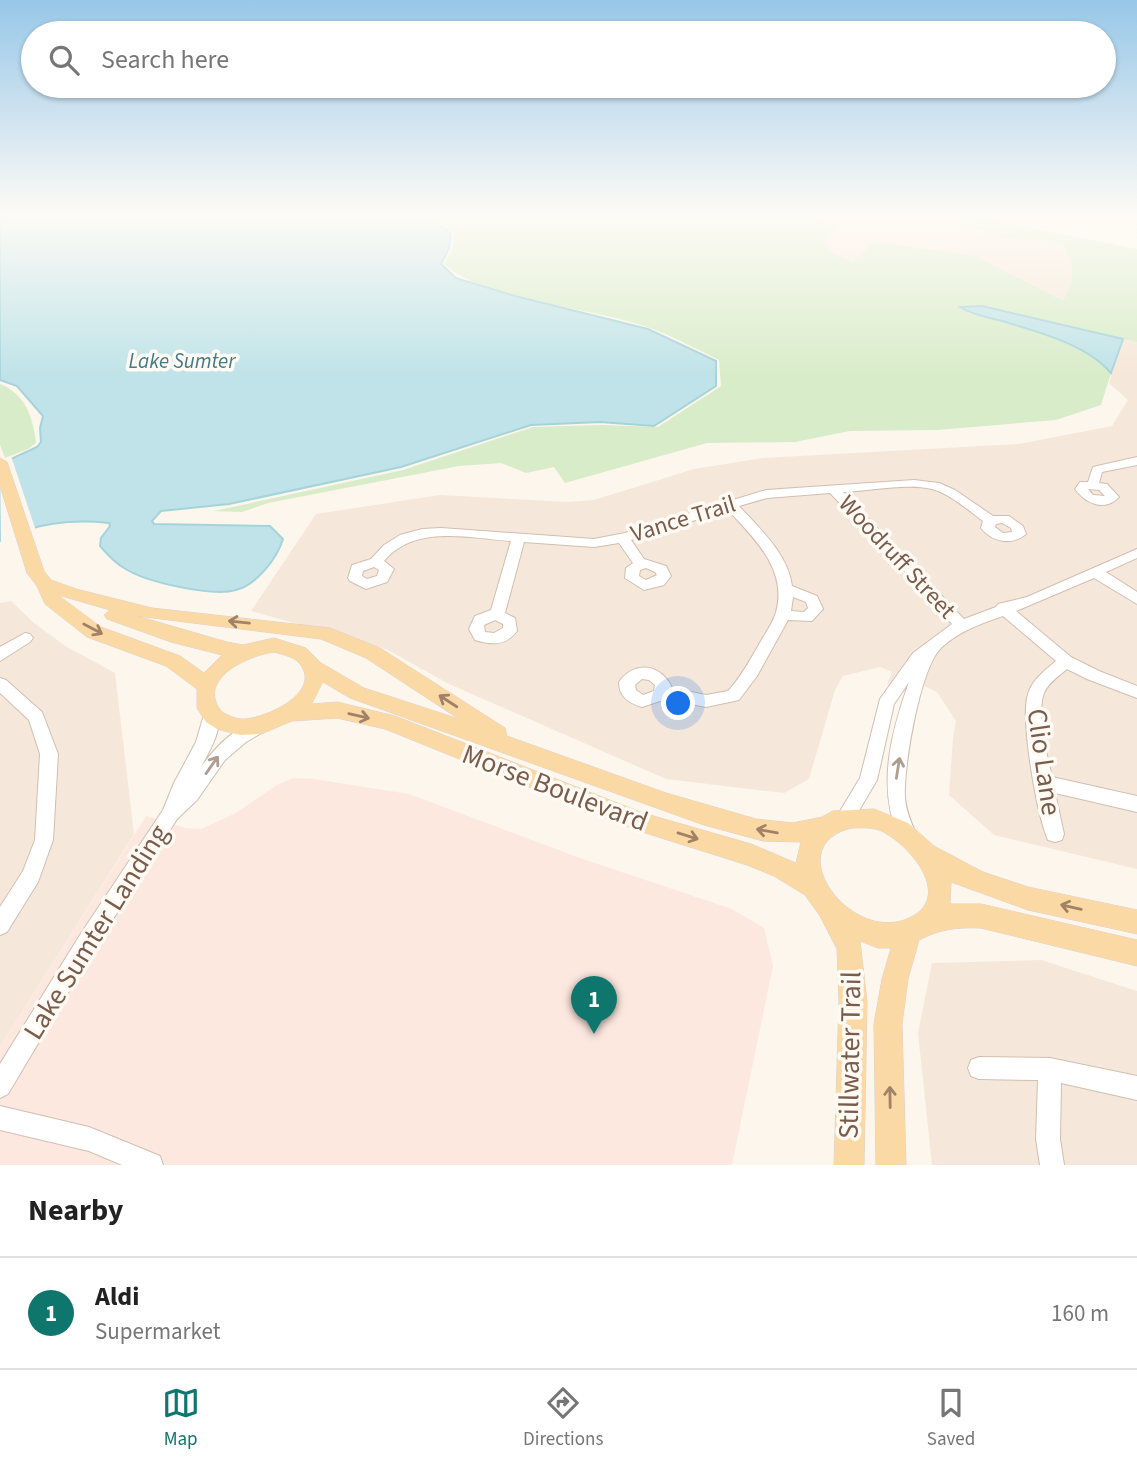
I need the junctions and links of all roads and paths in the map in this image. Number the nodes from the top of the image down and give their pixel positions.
1 (1137, 461) edge
2 (0, 463) edge
3 (1093, 484) dead end
4 (833, 489) junction
5 (730, 504) junction
6 (990, 520) dead end
7 (519, 537) junction
8 (622, 538) junction
9 (1137, 553) edge
10 (376, 562) dead end
11 (641, 564) dead end
12 (1095, 572) junction
13 (45, 584) junction
14 (786, 589) junction
15 (72, 594) junction
16 (1137, 599) edge
17 (1003, 608) junction
18 (497, 615) dead end
19 (783, 615) junction
20 (961, 625) junction
21 (25, 638) dead end
22 (934, 643) junction
23 (244, 652) junction
24 (0, 654) edge
25 (1066, 661) junction
26 (315, 668) junction
27 (0, 684) edge
28 (206, 685) junction
29 (663, 692) dead end
30 (1137, 692) edge
31 (292, 713) junction
32 (211, 716) junction
33 (260, 725) junction
34 (525, 752) junction
35 (1044, 783) junction
36 (1137, 804) edge
37 (171, 813) junction
38 (839, 819) junction
39 (906, 834) junction
40 (1055, 834) dead end
41 (925, 852) junction
42 (820, 898) junction
43 (1137, 922) edge
44 (0, 925) edge
45 (918, 927) junction
46 (1137, 953) edge
47 (979, 1068) dead end
48 (1050, 1069) junction
49 (0, 1086) edge
50 (1137, 1088) edge
51 (0, 1118) edge
52 (151, 1165) edge
53 (849, 1165) edge
54 (891, 1165) edge
55 (1052, 1165) edge

1 - 3 street
2 - 13 main road
4 - 5 street, Vance Trail
4 - 6 street, Vance Trail
4 - 20 street, Woodruff Street
5 - 8 street, Vance Trail
5 - 14 street
7 - 8 street, Vance Trail
7 - 10 street, Vance Trail
7 - 18 street
8 - 11 street
9 - 12 street
12 - 16 street
12 - 17 street
13 - 15 main road, Morse Boulevard
13 -> 28 main road
14 - 19 street
14 - 19 street
15 - 23 main road, Morse Boulevard
34 -> 15 main road, Morse Boulevard
17 - 20 street
17 - 25 street
19 - 29 street
20 - 22 street
21 - 24 street
22 - 38 street
39 -> 22 street
23 - 26 main road
23 - 28 main road
25 - 30 street
25 - 35 street, Clio Lane
26 - 31 main road
26 - 34 main road, Morse Boulevard
27 - 44 street
28 - 32 main road
31 - 33 main road
31 -> 42 main road, Morse Boulevard
32 - 33 main road
32 - 37 street, Lake Sumter Landing
37 -> 33 street, Lake Sumter Landing
38 -> 34 main road, Morse Boulevard
35 - 36 street
35 - 40 street, Clio Lane
37 - 49 street, Lake Sumter Landing
38 - 39 main road
38 - 42 main road
39 - 41 main road
43 -> 41 main road
41 - 45 main road
42 - 45 main road
42 - 53 main road, Stillwater Trail
45 - 46 main road
54 -> 45 main road, Stillwater Trail
47 - 48 street
48 - 50 street
48 - 55 street
51 - 52 street

